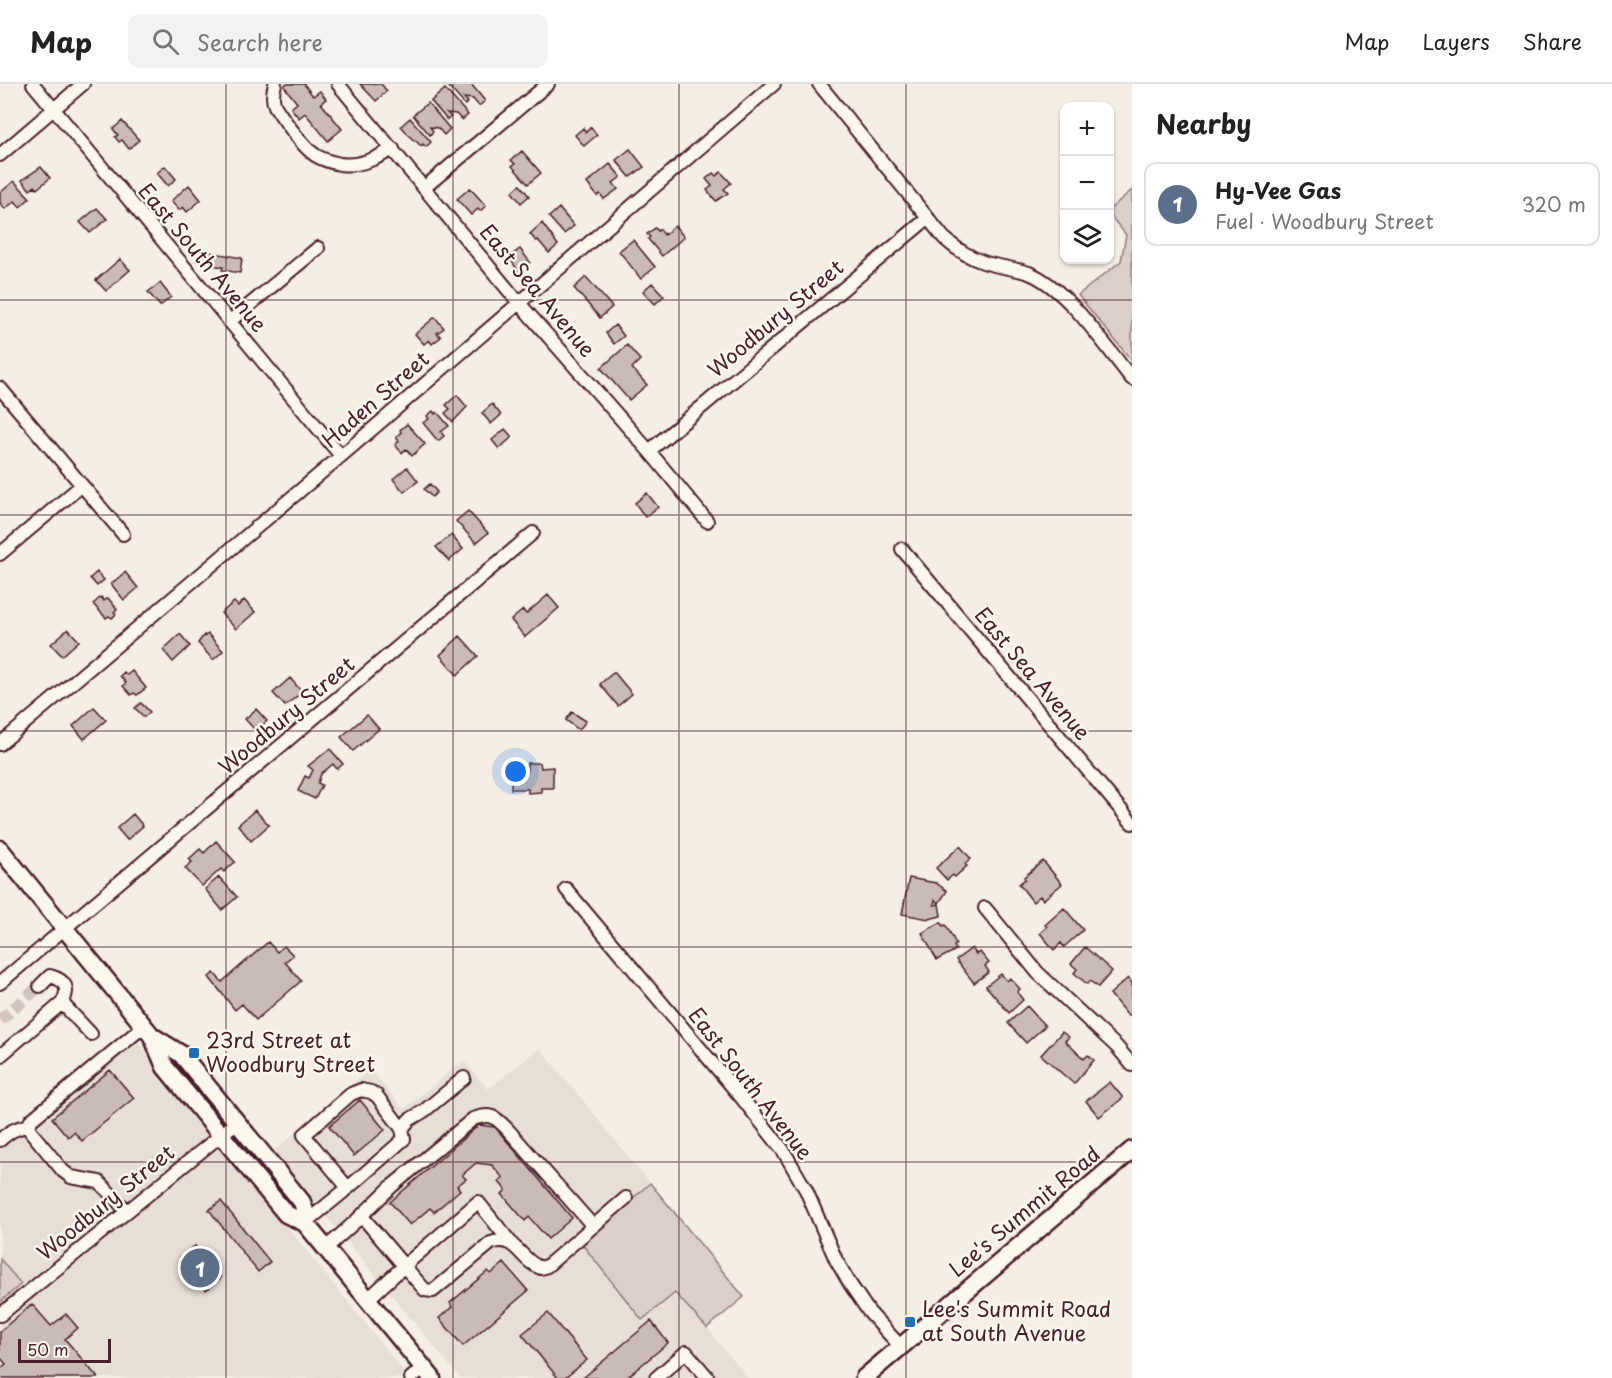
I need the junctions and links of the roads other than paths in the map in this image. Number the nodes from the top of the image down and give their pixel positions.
1 (33, 84) edge
2 (83, 84) edge
3 (275, 84) edge
4 (338, 84) edge
5 (548, 84) edge
6 (774, 84) edge
7 (819, 84) edge
8 (54, 110) junction
9 (393, 149) junction
10 (0, 155) edge
11 (425, 187) junction
12 (928, 218) junction
13 (318, 248) dead end
14 (519, 303) junction
15 (229, 321) junction
16 (1132, 379) edge
17 (0, 388) edge
18 (649, 451) junction
19 (341, 456) junction
20 (82, 485) junction
21 (707, 521) dead end
22 (533, 533) dead end
23 (123, 534) dead end
24 (902, 549) dead end
25 (0, 554) edge
26 (0, 744) edge
27 (1132, 823) edge
28 (0, 849) edge
29 (566, 889) dead end
30 (985, 908) dead end
31 (66, 930) junction
32 (0, 983) edge
33 (40, 986) tunnel mouth
34 (62, 1003) junction
35 (148, 1031) junction
36 (91, 1034) dead end
37 (0, 1056) edge
38 (1132, 1065) edge
39 (464, 1078) dead end
40 (237, 1122) junction
41 (29, 1126) junction
42 (402, 1129) junction
43 (221, 1135) junction
44 (0, 1140) edge
45 (1132, 1150) edge
46 (348, 1188) junction
47 (626, 1198) dead end
48 (127, 1211) junction
49 (356, 1221) junction
50 (305, 1223) junction
51 (593, 1226) junction
52 (511, 1243) junction
53 (325, 1249) junction
54 (404, 1266) junction
55 (367, 1300) junction
56 (0, 1315) edge
57 (901, 1347) junction
58 (422, 1375) edge
59 (656, 1378) edge
60 (708, 1378) edge
61 (864, 1378) edge

1 - 8 street, East South Avenue
2 - 8 street
3 - 9 street
4 - 9 street, East Sea Avenue
5 - 11 street
6 - 14 street, Haden Street
7 - 12 street
8 - 10 street
8 - 15 street, East South Avenue
9 - 11 street, East Sea Avenue
11 - 14 street, East Sea Avenue
12 - 16 street
12 - 18 street, Woodbury Street
13 - 15 street
14 - 18 street, East Sea Avenue
14 - 19 street, Haden Street
15 - 19 street, East South Avenue
17 - 20 street
18 - 21 street, East Sea Avenue
19 - 26 street, Haden Street
20 - 23 street
20 - 25 street
22 - 31 street, Woodbury Street
24 - 27 street, East Sea Avenue
28 - 31 main road
29 - 57 street, East South Avenue
30 - 38 street
31 - 32 street, Woodbury Street
31 - 35 main road
33 - 34 street
34 - 36 street
34 - 37 street
35 - 40 main road
35 - 41 street
35 - 43 main road
39 - 42 street
40 - 43 street, Woodbury Street
40 - 50 main road
41 - 44 street
41 - 48 street
42 - 46 street
42 - 46 street
43 - 48 street, Woodbury Street
43 - 50 main road
45 - 57 main road, Lee's Summit Road
46 - 50 street
47 - 51 street
48 - 56 street, Woodbury Street
49 - 51 street
49 - 53 street
49 - 54 street
50 - 53 main road
51 - 52 street
52 - 54 street
52 - 54 street
53 - 55 main road
54 - 55 street
55 - 58 main road
57 - 61 main road, Lee's Summit Road
59 - 60 street

